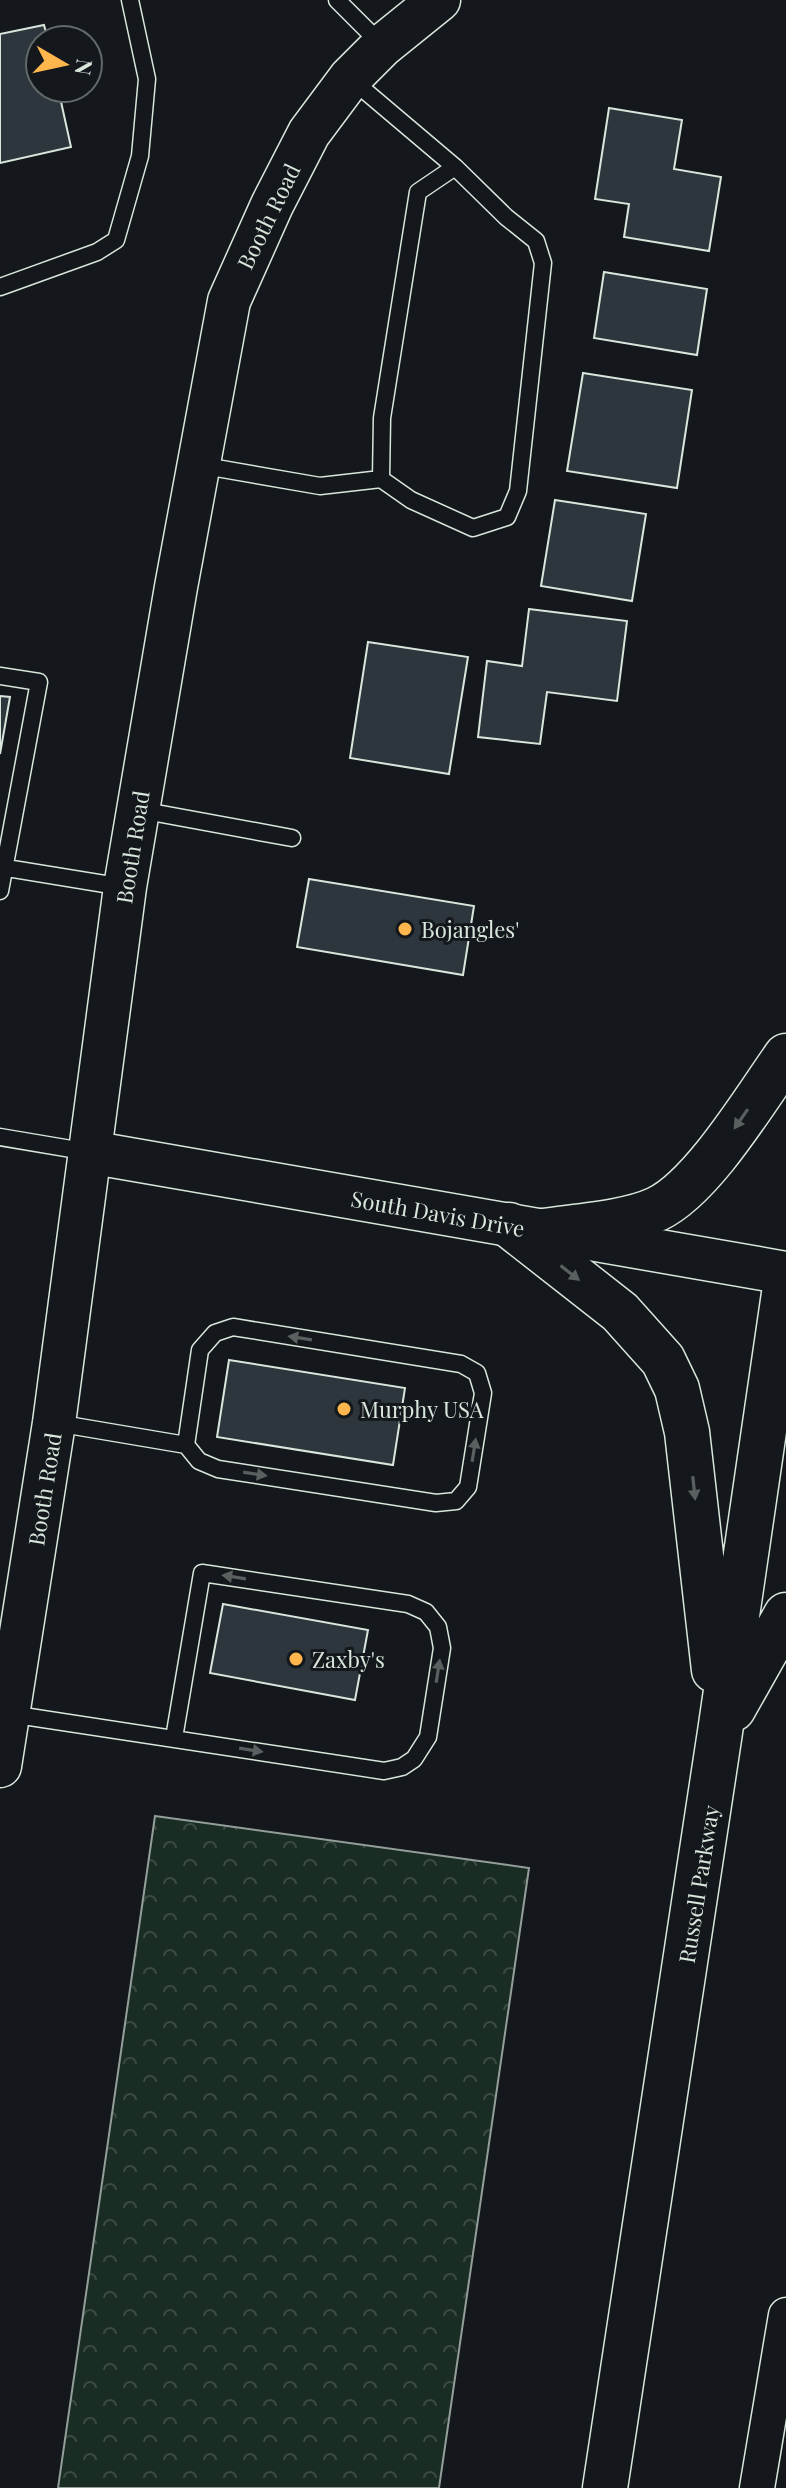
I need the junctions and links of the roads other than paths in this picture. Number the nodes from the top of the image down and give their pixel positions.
1 (130, 0) edge
2 (337, 0) edge
3 (439, 0) edge
4 (382, 46) junction
5 (350, 78) junction
6 (455, 167) junction
7 (0, 287) edge
8 (198, 465) junction
9 (381, 479) junction
10 (0, 676) edge
11 (138, 809) junction
12 (292, 838) dead end
13 (2, 867) edge
14 (125, 887) junction
15 (0, 891) edge
16 (786, 1056) edge
17 (0, 1137) edge
18 (89, 1152) junction
19 (526, 1228) junction
20 (786, 1273) edge
21 (786, 1280) edge
22 (54, 1423) junction
23 (186, 1445) junction
24 (786, 1615) edge
25 (9, 1714) junction
26 (720, 1732) junction
27 (174, 1738) junction
28 (0, 1766) edge
29 (786, 2315) edge
30 (605, 2488) edge
31 (757, 2488) edge

1 - 7 lane
2 - 4 lane
3 - 4 street, Booth Road
4 - 5 street, Booth Road
5 - 6 lane
5 - 8 street, Booth Road
6 - 9 lane
6 - 9 lane
8 - 9 lane
8 - 11 street, Booth Road
10 - 13 lane
11 - 12 lane
11 - 14 street, Booth Road
13 - 14 lane
13 - 15 lane
14 - 18 street, Booth Road
16 -> 19 main road
17 - 18 lane
18 - 19 street, South Davis Drive
18 - 22 street, Booth Road
19 - 20 street, South Davis Drive
19 -> 26 main road
21 - 26 main road, Russell Parkway
22 - 23 lane
22 - 25 street, Booth Road
23 -> 23 lane
24 - 26 main road
25 - 27 lane
25 - 28 street, Booth Road
26 - 30 main road, Russell Parkway
27 -> 27 lane
29 - 31 street

